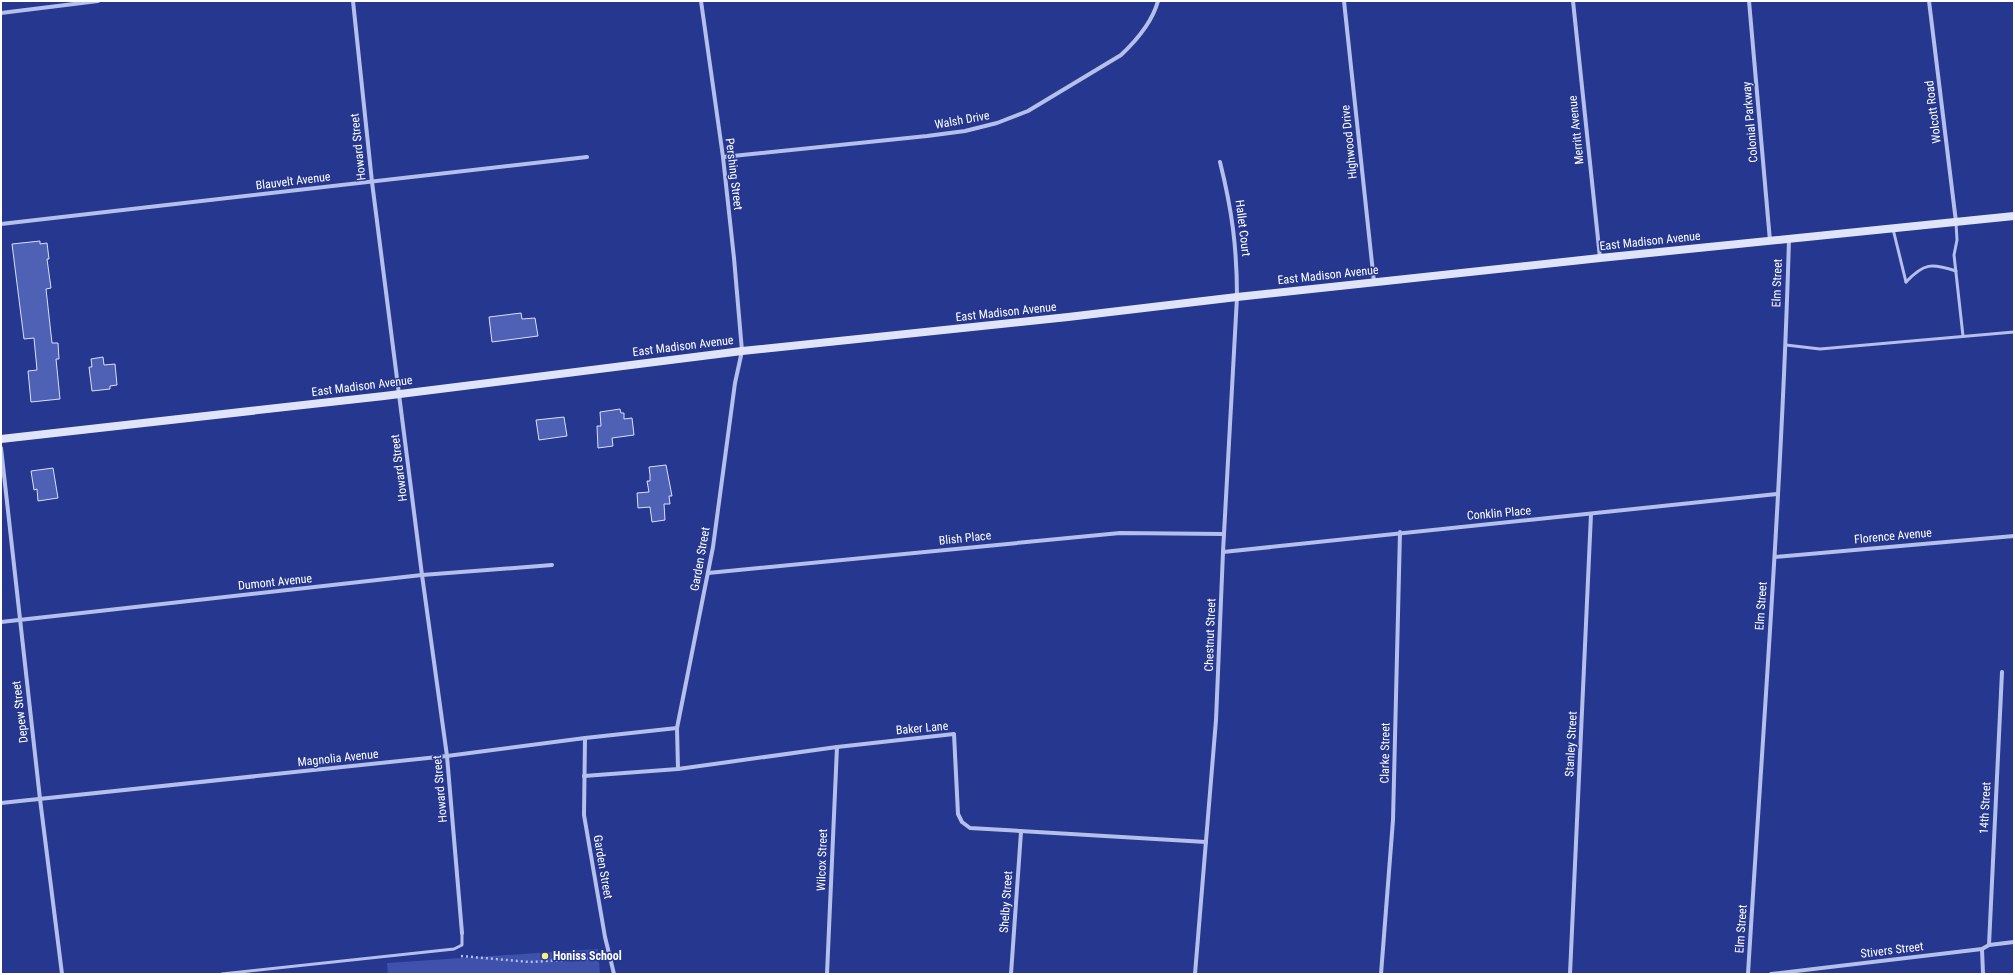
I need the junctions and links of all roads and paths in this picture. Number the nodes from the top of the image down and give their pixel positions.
1 (98, 1) edge
2 (353, 1) edge
3 (701, 1) edge
4 (1158, 1) edge
5 (1344, 1) edge
6 (1573, 1) edge
7 (1749, 1) edge
8 (1929, 1) edge
9 (1, 12) edge
10 (587, 157) dead end
11 (723, 157) junction
12 (1220, 162) dead end
13 (372, 182) junction
14 (2014, 216) edge
15 (1956, 222) junction
16 (1, 224) edge
17 (1893, 228) junction
18 (1789, 239) junction
19 (1770, 241) junction
20 (1600, 258) junction
21 (1956, 271) junction
22 (1374, 282) junction
23 (1237, 297) junction
24 (2014, 332) edge
25 (1963, 336) junction
26 (1786, 346) junction
27 (742, 351) junction
28 (400, 394) junction
29 (1, 440) edge
30 (1, 448) edge
31 (1777, 494) junction
32 (1591, 514) junction
33 (1400, 532) junction
34 (1224, 534) junction
35 (2014, 536) edge
36 (1223, 552) junction
37 (1775, 557) junction
38 (552, 565) dead end
39 (708, 573) junction
40 (422, 576) junction
41 (20, 620) junction
42 (1, 622) edge
43 (2002, 672) dead end
44 (677, 728) junction
45 (585, 738) junction
46 (837, 747) junction
47 (447, 756) junction
48 (678, 769) junction
49 (584, 776) junction
50 (40, 799) junction
51 (1, 804) edge
52 (1020, 832) junction
53 (1206, 842) junction
54 (462, 933) joint
55 (2014, 942) edge
56 (1989, 945) junction
57 (454, 949) junction
58 (1982, 949) junction
59 (610, 957) junction
60 (62, 974) edge
61 (222, 974) edge
62 (614, 974) edge
63 (827, 974) edge
64 (1011, 974) edge
65 (1195, 974) edge
66 (1381, 974) edge
67 (1570, 974) edge
68 (1748, 974) edge
69 (1771, 974) edge
70 (1982, 974) edge

1 - 9 street
2 - 13 street, Howard Street
3 - 11 street, Pershing Street
4 - 11 street, Walsh Drive
5 - 22 street, Highwood Drive
6 - 20 street, Merritt Avenue
7 - 19 street, Colonial Parkway
8 - 15 street, Wolcott Road
10 - 13 street, Blauvelt Avenue
11 - 27 street, Pershing Street
12 - 23 street, Hallet Court
13 - 16 street, Blauvelt Avenue
13 - 28 street, Howard Street
14 - 15 main road, East Madison Avenue
15 - 17 main road, East Madison Avenue
15 - 21 lane
17 - 18 main road, East Madison Avenue
17 - 21 lane
18 - 19 main road, East Madison Avenue
18 - 26 street, Elm Street
19 - 20 main road, East Madison Avenue
20 - 22 main road, East Madison Avenue
21 - 25 lane
22 - 23 main road, East Madison Avenue
23 - 27 main road, East Madison Avenue
23 - 34 street, Chestnut Street
24 - 25 lane
25 - 26 lane
26 - 31 street, Elm Street
27 - 28 main road, East Madison Avenue
27 - 39 street, Garden Street
28 - 29 main road, East Madison Avenue
28 - 40 street, Howard Street
30 - 41 street, Depew Street
31 - 32 street, Conklin Place
31 - 37 street, Elm Street
32 - 33 street, Conklin Place
32 - 67 street, Stanley Street
33 - 36 street, Conklin Place
33 - 66 street, Clarke Street
34 - 36 street, Chestnut Street
34 - 39 street, Blish Place
35 - 37 street, Florence Avenue
36 - 53 street, Chestnut Street
37 - 68 street, Elm Street
38 - 40 street, Dumont Avenue
39 - 44 street, Garden Street
40 - 41 street, Dumont Avenue
40 - 47 street, Howard Street
41 - 42 street, Dumont Avenue
41 - 50 street, Depew Street
43 - 56 street, 14th Street
44 - 45 street, Magnolia Avenue
44 - 48 street, Garden Street
45 - 47 street, Magnolia Avenue
45 - 49 street, Garden Street
46 - 48 street, Baker Lane
46 - 52 street, Baker Lane
46 - 63 street, Wilcox Street
47 - 50 street, Magnolia Avenue
47 - 54 street, Howard Street
48 - 49 street, Baker Lane
49 - 59 street, Garden Street
50 - 51 street, Magnolia Avenue
50 - 60 street, Depew Street
52 - 53 street, Baker Lane
52 - 64 street, Shelby Street
53 - 65 street, Chestnut Street
54 - 57 lane
55 - 56 street, Stivers Street
56 - 58 street, Stivers Street
57 - 59 path
57 - 61 lane
58 - 69 street, Stivers Street
58 - 70 street
59 - 62 street, Garden Street

